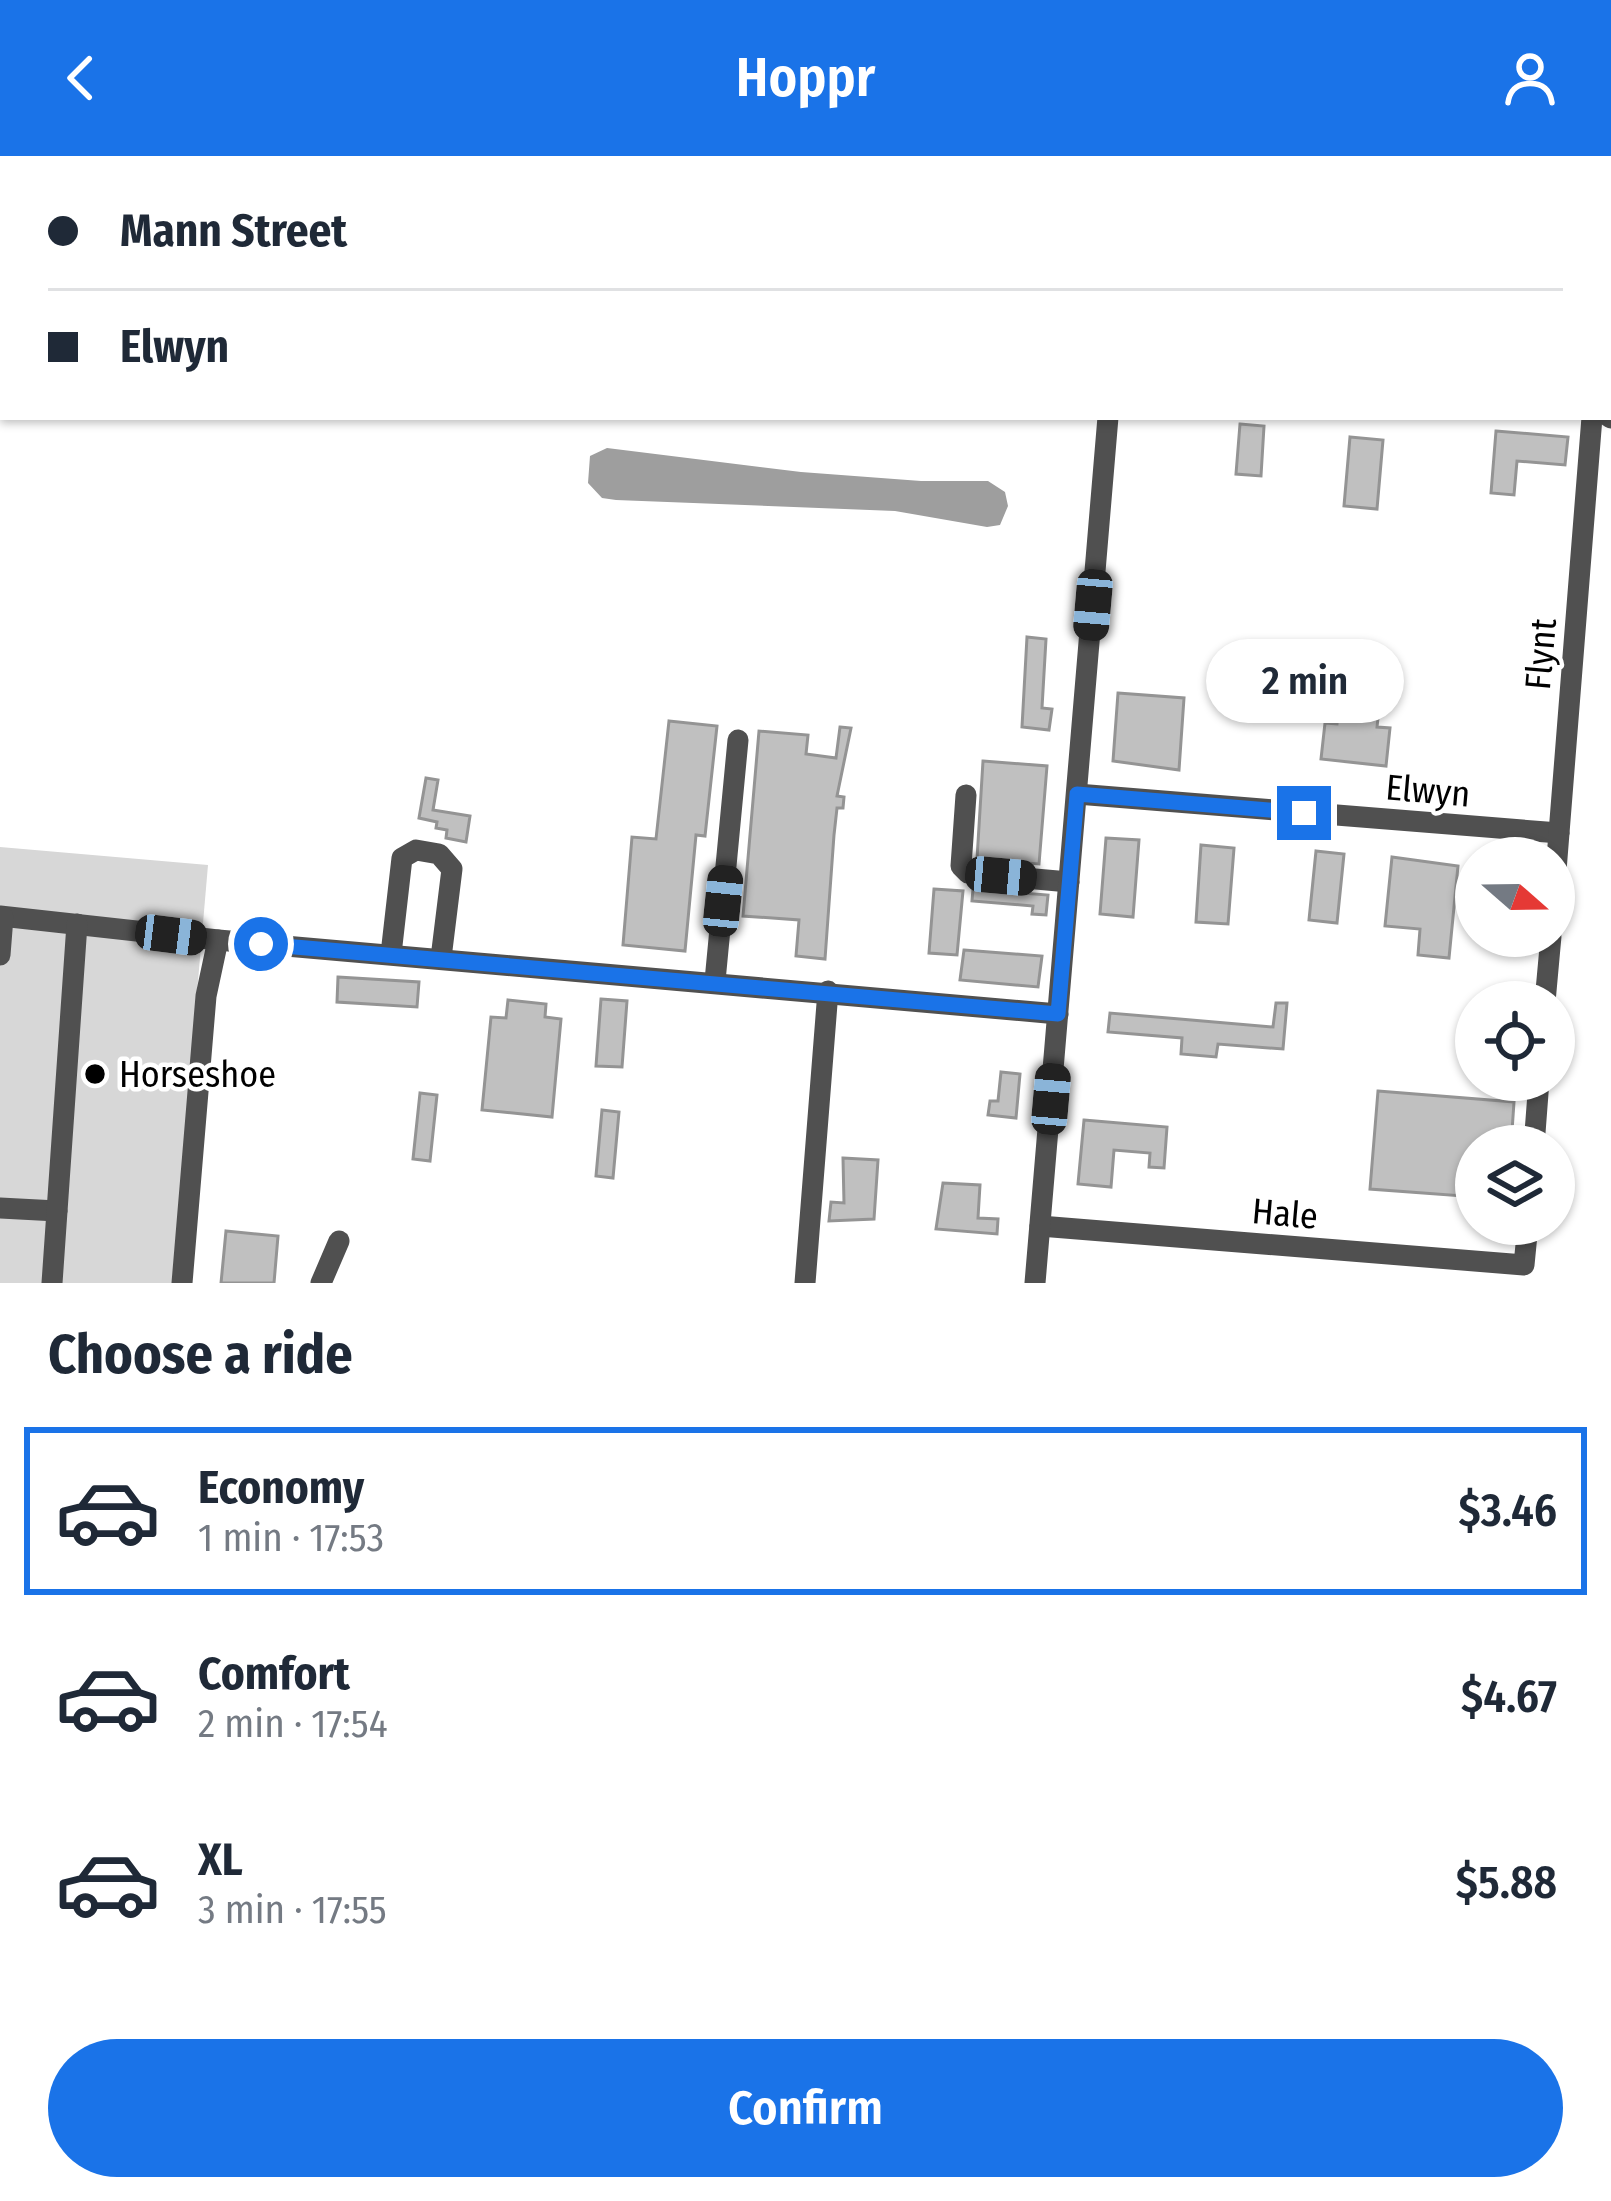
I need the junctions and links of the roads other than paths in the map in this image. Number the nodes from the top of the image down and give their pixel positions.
1 (1108, 420) edge
2 (1592, 420) edge
3 (737, 740) dead end
4 (1077, 794) junction
5 (967, 795) dead end
6 (1559, 833) junction
7 (1559, 837) edge
8 (1069, 883) junction
9 (2, 916) edge
10 (77, 924) junction
11 (218, 940) junction
12 (391, 954) junction
13 (0, 955) edge
14 (441, 958) junction
15 (716, 981) junction
16 (829, 991) junction
17 (870, 994) junction
18 (1058, 1014) junction
19 (825, 1033) junction
20 (0, 1208) edge
21 (57, 1210) junction
22 (1040, 1226) junction
23 (339, 1240) dead end
24 (1526, 1245) edge
25 (52, 1283) edge
26 (182, 1283) edge
27 (322, 1283) edge
28 (805, 1283) edge
29 (1035, 1283) edge

1 - 4 street
2 - 6 street, Flynt
3 - 15 street
4 - 6 street, Elwyn
4 - 8 street
5 - 8 street
6 - 7 street, Flynt
8 - 18 street
9 - 10 street
9 - 13 street
10 - 11 street
10 - 21 street
11 - 12 street
11 - 26 street
12 - 14 street
12 - 14 street
14 - 15 street
15 - 16 street
16 - 17 street
16 - 19 street
17 - 18 street
17 - 19 street
18 - 22 street
19 - 28 street
20 - 21 street
21 - 25 street
22 - 24 street, Hale
22 - 29 street
23 - 27 street

